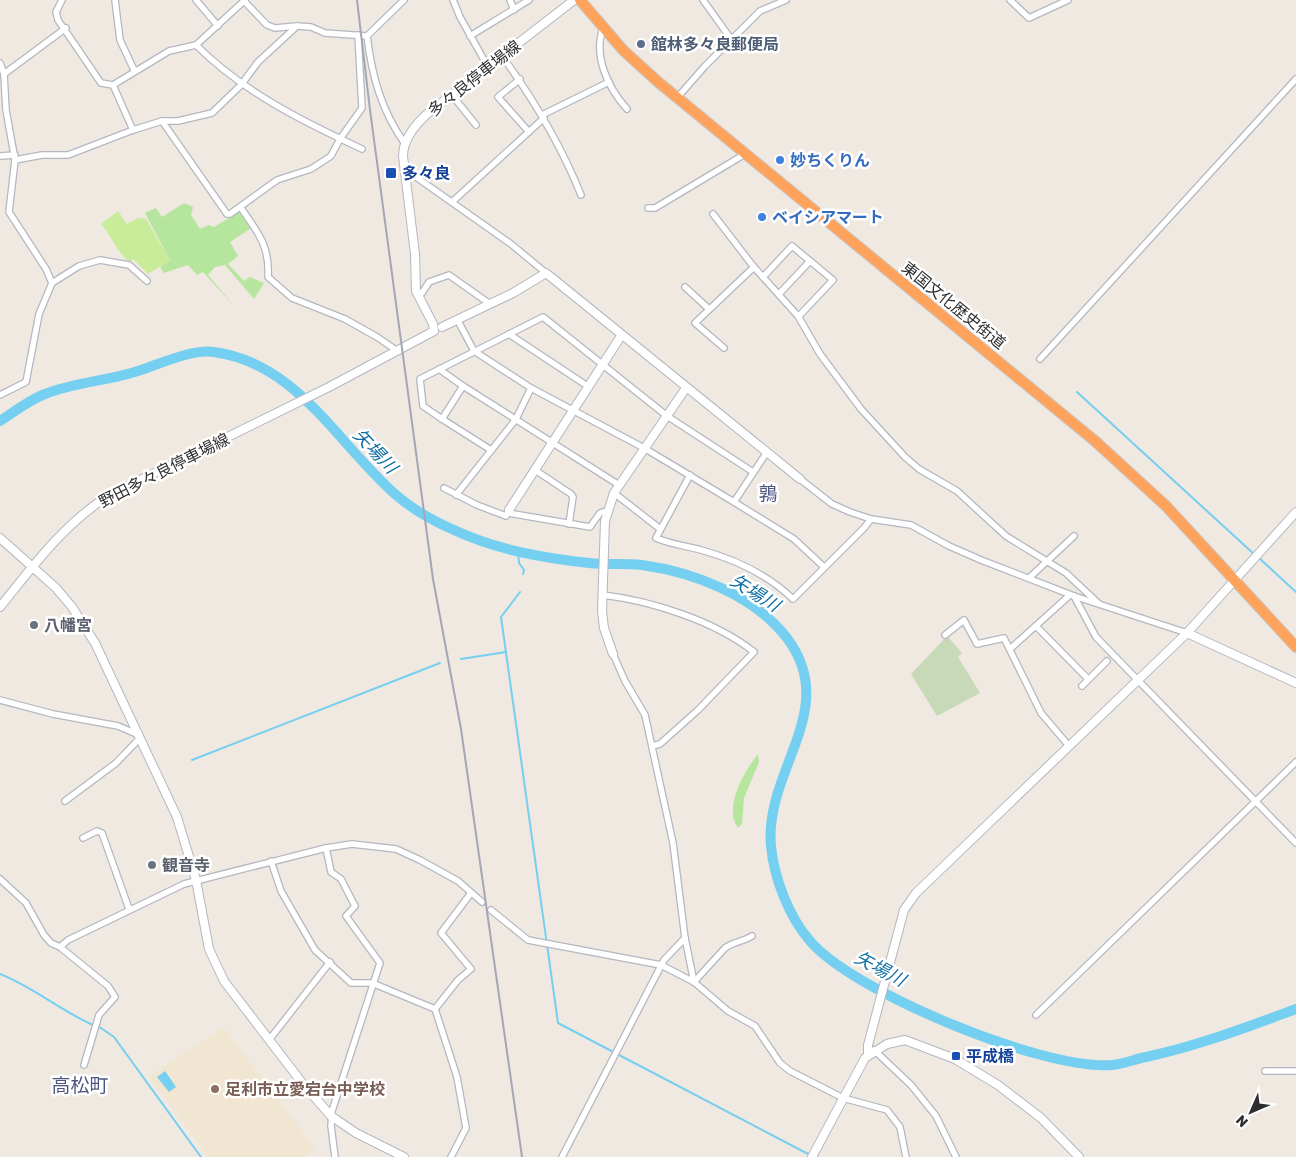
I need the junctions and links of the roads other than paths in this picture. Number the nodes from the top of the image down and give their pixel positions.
1 (62, 0) edge
2 (115, 0) edge
3 (196, 0) edge
4 (404, 0) edge
5 (453, 0) edge
6 (510, 0) edge
7 (529, 0) edge
8 (574, 0) edge
9 (580, 0) edge
10 (703, 0) edge
11 (786, 0) edge
12 (1010, 0) edge
13 (1068, 0) edge
14 (245, 1) edge
15 (514, 10) junction
16 (218, 26) junction
17 (297, 26) junction
18 (66, 28) junction
19 (603, 28) junction
20 (358, 36) junction
21 (367, 36) junction
22 (470, 36) junction
23 (731, 39) junction
24 (196, 46) junction
25 (502, 56) junction
26 (0, 63) edge
27 (488, 67) junction
28 (134, 70) junction
29 (4, 74) junction
30 (520, 79) junction
31 (1296, 80) edge
32 (609, 82) junction
33 (113, 85) junction
34 (241, 85) junction
35 (2, 90) edge
36 (452, 95) junction
37 (677, 98) junction
38 (627, 109) dead end
39 (543, 116) junction
40 (162, 121) junction
41 (476, 125) dead end
42 (132, 130) junction
43 (528, 132) junction
44 (340, 139) junction
45 (405, 144) junction
46 (362, 149) dead end
47 (743, 152) junction
48 (0, 156) edge
49 (15, 158) junction
50 (406, 174) junction
51 (581, 196) dead end
52 (452, 202) junction
53 (241, 208) junction
54 (648, 208) dead end
55 (713, 214) dead end
56 (810, 261) junction
57 (754, 267) junction
58 (546, 274) junction
59 (763, 277) junction
60 (147, 281) dead end
61 (52, 283) junction
62 (685, 288) dead end
63 (417, 294) junction
64 (779, 294) junction
65 (490, 304) junction
66 (709, 309) junction
67 (799, 316) junction
68 (457, 319) junction
69 (442, 327) dead end
70 (509, 334) junction
71 (621, 336) junction
72 (724, 348) dead end
73 (396, 350) junction
74 (474, 351) junction
75 (1040, 359) dead end
76 (603, 364) junction
77 (440, 369) junction
78 (463, 386) junction
79 (589, 387) junction
80 (531, 388) junction
81 (686, 388) junction
82 (0, 395) edge
83 (574, 410) junction
84 (666, 416) junction
85 (442, 419) junction
86 (516, 419) junction
87 (553, 442) junction
88 (644, 448) junction
89 (491, 450) junction
90 (767, 452) junction
91 (535, 470) junction
92 (753, 472) junction
93 (690, 475) junction
94 (800, 479) joint
95 (619, 485) junction
96 (444, 488) dead end
97 (614, 493) junction
98 (456, 495) junction
99 (734, 502) junction
100 (508, 511) junction
101 (606, 511) junction
102 (1296, 512) edge
103 (871, 519) junction
104 (569, 524) junction
105 (659, 528) junction
106 (1074, 536) dead end
107 (0, 538) edge
108 (1045, 561) junction
109 (33, 566) junction
110 (824, 566) junction
111 (1029, 578) junction
112 (1235, 580) junction
113 (603, 593) junction
114 (1072, 596) junction
115 (1099, 604) junction
116 (0, 607) edge
117 (1036, 626) junction
118 (1187, 633) junction
119 (945, 635) dead end
120 (1296, 647) edge
121 (1010, 649) junction
122 (613, 654) joint
123 (1107, 661) dead end
124 (1088, 679) junction
125 (1138, 680) junction
126 (1296, 683) edge
127 (1082, 686) dead end
128 (0, 700) edge
129 (139, 737) junction
130 (652, 746) junction
131 (1069, 746) junction
132 (1296, 762) edge
133 (65, 801) dead end
134 (1256, 801) junction
135 (84, 838) dead end
136 (1296, 843) edge
137 (326, 848) junction
138 (271, 861) junction
139 (0, 879) edge
140 (196, 880) junction
141 (471, 893) junction
142 (482, 902) dead end
143 (129, 909) junction
144 (491, 910) dead end
145 (752, 936) dead end
146 (685, 938) junction
147 (60, 947) junction
148 (330, 962) junction
149 (661, 965) junction
150 (694, 982) junction
151 (372, 983) junction
152 (435, 1009) junction
153 (1036, 1014) dead end
154 (269, 1040) junction
155 (871, 1052) junction
156 (84, 1065) dead end
157 (1265, 1071) dead end
158 (1296, 1071) edge
159 (843, 1098) junction
160 (331, 1116) junction
161 (335, 1157) edge
162 (404, 1157) edge
163 (451, 1157) edge
164 (562, 1157) edge
165 (812, 1157) edge
166 (906, 1157) edge
167 (956, 1157) edge
168 (1080, 1157) edge

1 - 18 street
2 - 28 street
3 - 16 street
4 - 21 street
5 - 22 street
6 - 15 street
7 - 15 street
8 - 25 street, 多々良停車場線
9 - 19 highway, 東国文化歴史街道
10 - 23 street
11 - 23 street
12 - 13 street
14 - 16 street
14 - 17 street
15 - 22 street
16 - 24 street
17 - 20 street
17 - 34 street
18 - 29 street
18 - 33 street
19 - 32 street
19 - 37 highway, 東国文化歴史街道
20 - 21 street
20 - 44 street
21 - 45 street
22 - 27 street
23 - 37 street
24 - 28 street
24 - 34 street
25 - 27 street, 多々良停車場線
25 - 30 street
26 - 29 street
27 - 36 street, 多々良停車場線
28 - 33 street
29 - 35 street
30 - 39 street
30 - 43 street
31 - 75 street
32 - 38 street
32 - 39 street
33 - 42 street
34 - 40 street
34 - 44 street
35 - 49 street
36 - 41 street
36 - 45 street, 多々良停車場線
37 - 47 highway, 東国文化歴史街道
39 - 43 street
39 - 51 street
40 - 42 street
40 - 53 street
42 - 49 street
43 - 52 street
44 - 46 street
44 - 53 street
45 - 50 street
47 - 54 street
47 - 112 highway, 東国文化歴史街道
48 - 49 street
49 - 61 street
50 - 52 street
50 - 63 street
52 - 58 street
53 - 73 street
55 - 57 street
56 - 59 street
56 - 64 street
56 - 67 street
57 - 59 street
57 - 66 street
58 - 65 street
58 - 71 street
59 - 64 street
60 - 61 street
61 - 82 street
62 - 66 street
63 - 65 street
63 - 73 street
64 - 67 street
65 - 68 street
66 - 72 street
67 - 108 street
68 - 69 street
68 - 74 street
70 - 74 street
70 - 76 street
70 - 79 street
71 - 76 street
71 - 81 street
73 - 109 street, 野田多々良停車場線
74 - 77 street
74 - 80 street
76 - 79 street
76 - 84 street
77 - 78 street
77 - 85 street
78 - 85 street
78 - 86 street
79 - 83 street
80 - 83 street
80 - 86 street
81 - 84 street
81 - 90 street
83 - 87 street
83 - 88 street
84 - 88 street
84 - 92 street
85 - 89 street
86 - 87 street
86 - 89 street
87 - 91 street
87 - 95 street
88 - 93 street
88 - 95 street
89 - 98 street
90 - 92 street
90 - 94 street
91 - 100 street
91 - 104 street
92 - 99 street
93 - 99 street
93 - 105 street
94 - 103 street
95 - 97 street
96 - 98 street
97 - 101 street
97 - 105 street
98 - 100 street
99 - 110 street
100 - 104 street
101 - 104 street
101 - 113 street
102 - 112 street
103 - 110 street
103 - 111 street
105 - 110 street
106 - 108 street
107 - 109 street
108 - 111 street
108 - 115 street
109 - 116 street, 野田多々良停車場線
109 - 129 street
111 - 114 street
112 - 118 street
112 - 120 highway, 東国文化歴史街道
113 - 122 street
113 - 130 street
114 - 115 street
114 - 117 street
114 - 125 street
115 - 118 street
117 - 121 street
117 - 124 street
118 - 125 street
118 - 126 street
119 - 121 street
121 - 131 street
122 - 130 street
123 - 124 street
124 - 127 street
125 - 131 street
125 - 134 street
128 - 129 street
129 - 133 street
129 - 140 street
130 - 146 street
131 - 155 street
132 - 134 street
134 - 136 street
134 - 153 street
135 - 143 street
137 - 138 street
137 - 141 street
137 - 151 street
138 - 140 street
138 - 148 street
139 - 147 street
140 - 143 street
140 - 154 street
141 - 142 street
141 - 152 street
143 - 147 street
144 - 149 street
145 - 150 street
146 - 149 street
146 - 150 street
147 - 156 street
148 - 151 street
148 - 154 street
149 - 150 street
149 - 164 street
150 - 159 street
151 - 152 street
151 - 160 street
152 - 163 street
154 - 160 street
155 - 159 street
155 - 167 street
155 - 168 street
157 - 158 street
159 - 165 street
159 - 166 street
160 - 161 street
160 - 162 street

